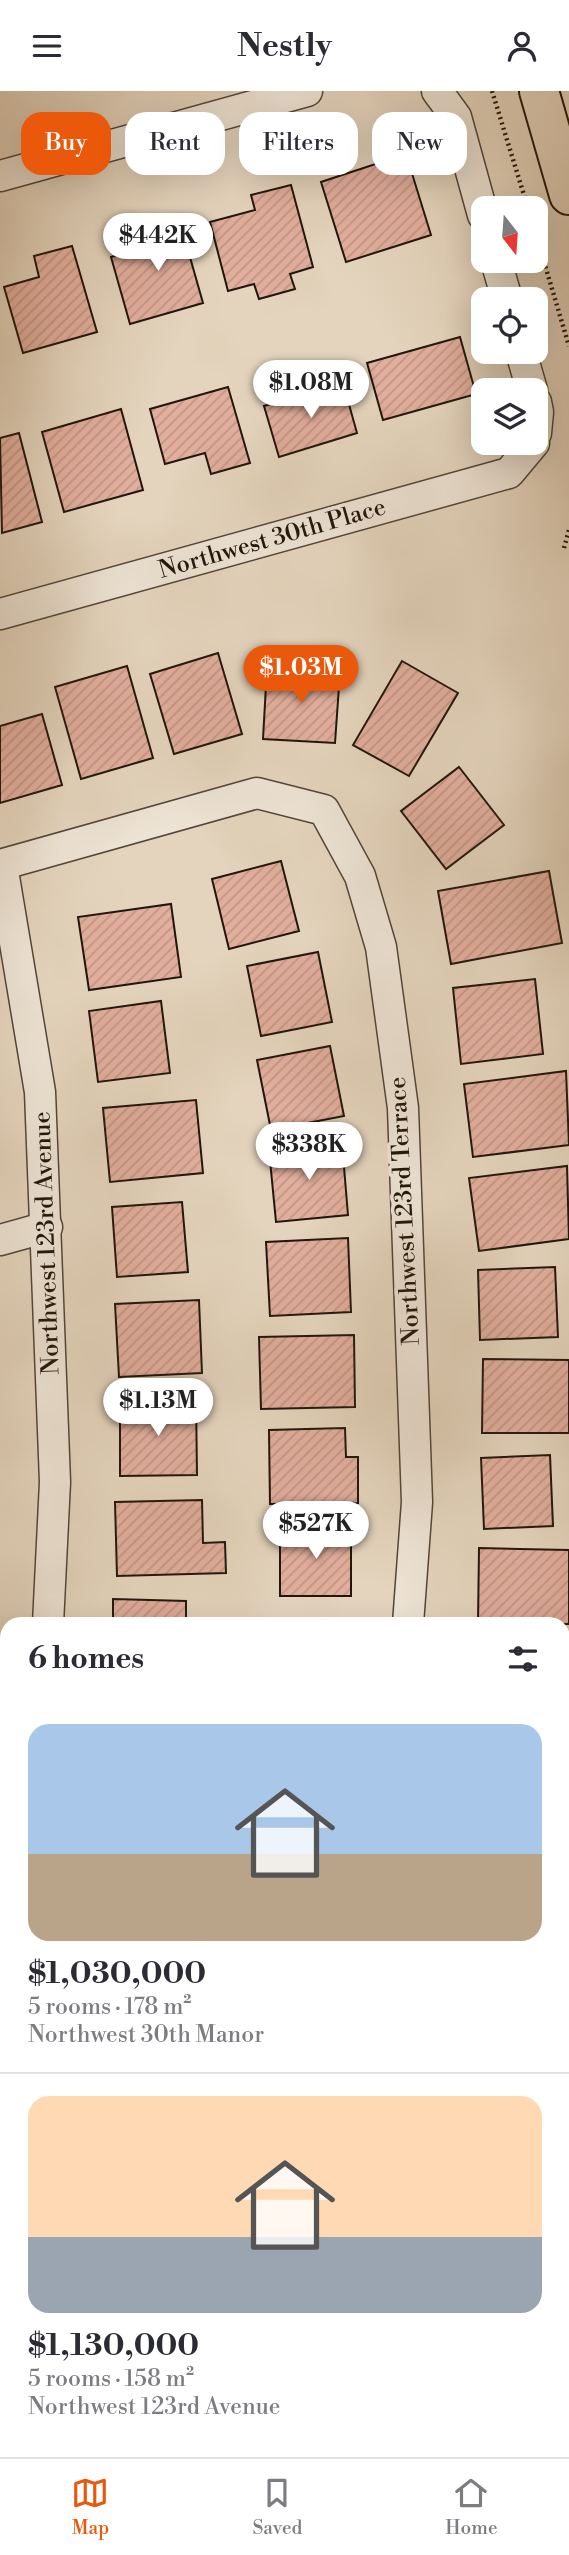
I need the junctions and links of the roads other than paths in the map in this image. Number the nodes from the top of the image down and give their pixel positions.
1 (307, 91) edge
2 (437, 91) edge
3 (538, 91) edge
4 (0, 176) edge
5 (569, 195) edge
6 (478, 196) edge
7 (523, 455) edge
8 (0, 614) edge
9 (1, 865) edge
10 (47, 1227) junction
11 (0, 1240) edge
12 (48, 1617) edge
13 (409, 1617) edge

1 - 4 street
2 - 6 street
3 - 5 highway
7 - 8 street, Northwest 30th Place
9 - 10 street, Northwest 123rd Avenue
9 - 13 street, Northwest 123rd Terrace
10 - 11 street
10 - 12 street, Northwest 123rd Avenue

